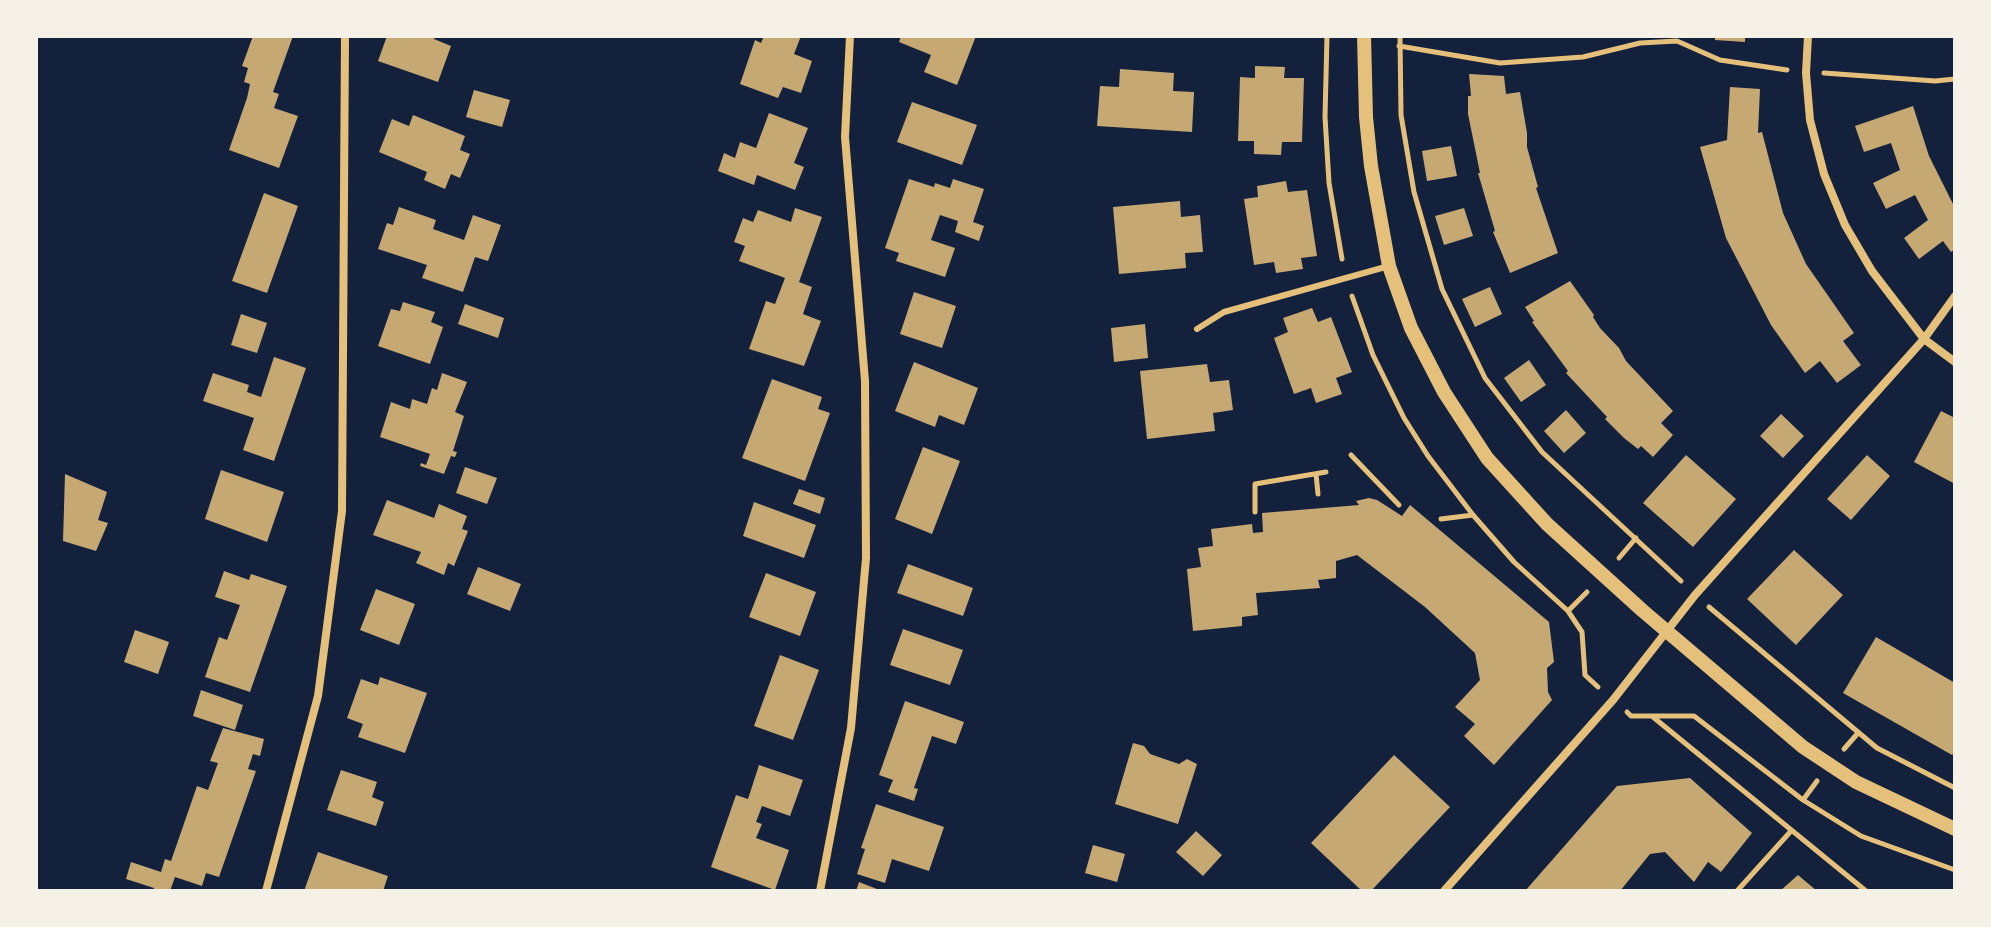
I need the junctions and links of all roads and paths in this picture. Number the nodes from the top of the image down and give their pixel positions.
1 (345, 36) edge
2 (850, 36) edge
3 (1364, 36) edge
4 (1400, 36) edge
5 (1808, 36) edge
6 (1399, 46) junction
7 (1806, 73) junction
8 (1955, 79) edge
9 (1389, 266) junction
10 (1955, 296) edge
11 (1197, 329) dead end
12 (1924, 339) junction
13 (1955, 362) edge
14 (1351, 455) dead end
15 (1326, 472) dead end
16 (1316, 474) junction
17 (1318, 494) dead end
18 (1399, 505) dead end
19 (1255, 512) dead end
20 (1473, 515) dead end
21 (1441, 519) dead end
22 (1695, 595) junction
23 (1568, 611) dead end
24 (1667, 631) junction
25 (1613, 700) junction
26 (1653, 717) junction
27 (1955, 788) edge
28 (1955, 829) edge
29 (1791, 831) junction
30 (1955, 870) edge
31 (266, 891) edge
32 (820, 891) edge
33 (1444, 891) edge
34 (1737, 891) edge
35 (1866, 891) edge

1 - 31 street
2 - 32 street
3 - 9 street
4 - 6 path
5 - 7 street
6 - 7 path
6 - 22 path
7 - 8 path
7 - 12 street
9 - 11 lane
9 - 24 street
10 - 12 street
12 - 13 street
12 - 22 street
14 - 18 path
15 - 16 path
16 - 17 path
16 - 19 path
20 - 21 path
22 - 24 street
22 - 27 path
23 - 25 path
24 - 25 street
24 - 28 street
25 - 26 path
25 - 33 street
26 - 29 path
26 - 30 path
29 - 34 path
29 - 35 path

